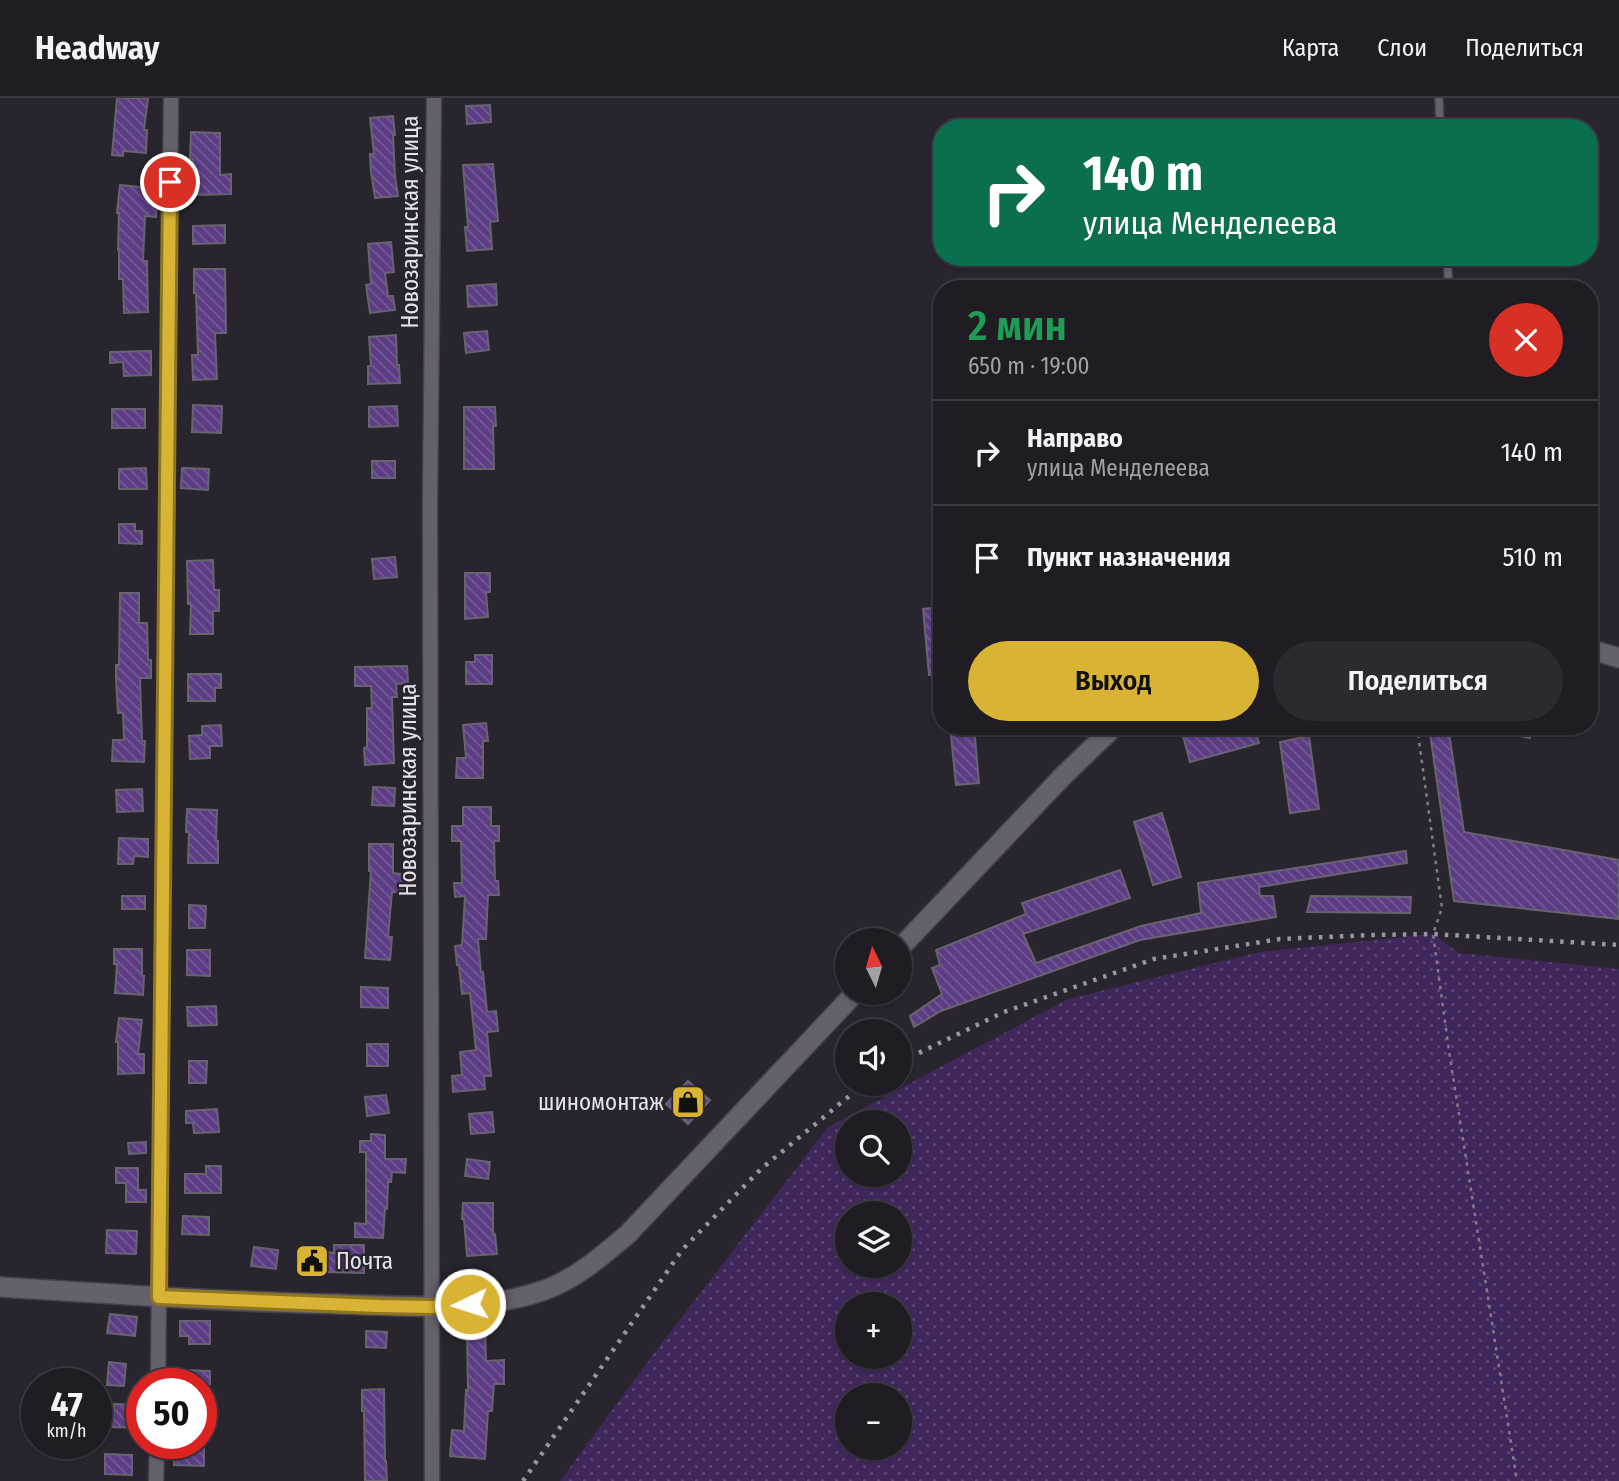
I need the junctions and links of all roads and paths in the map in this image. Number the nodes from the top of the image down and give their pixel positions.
1 (171, 98) edge
2 (434, 98) edge
3 (1439, 98) edge
4 (1440, 119) edge
5 (1598, 652) edge
6 (1619, 658) edge
7 (1106, 735) edge
8 (1418, 735) edge
9 (912, 934) edge
10 (844, 1005) edge
11 (0, 1287) edge
12 (159, 1297) junction
13 (431, 1307) junction
14 (158, 1368) edge
15 (157, 1459) edge
16 (156, 1481) edge
17 (432, 1481) edge
18 (1517, 1481) edge

1 - 12 street
2 - 13 street, Новозаринская улица
3 - 4 lane
5 - 6 main road
7 - 9 main road
8 - 18 path
10 - 13 main road
11 - 12 main road
12 - 13 main road
12 - 14 street
13 - 17 street, Новозаринская улица
15 - 16 street

